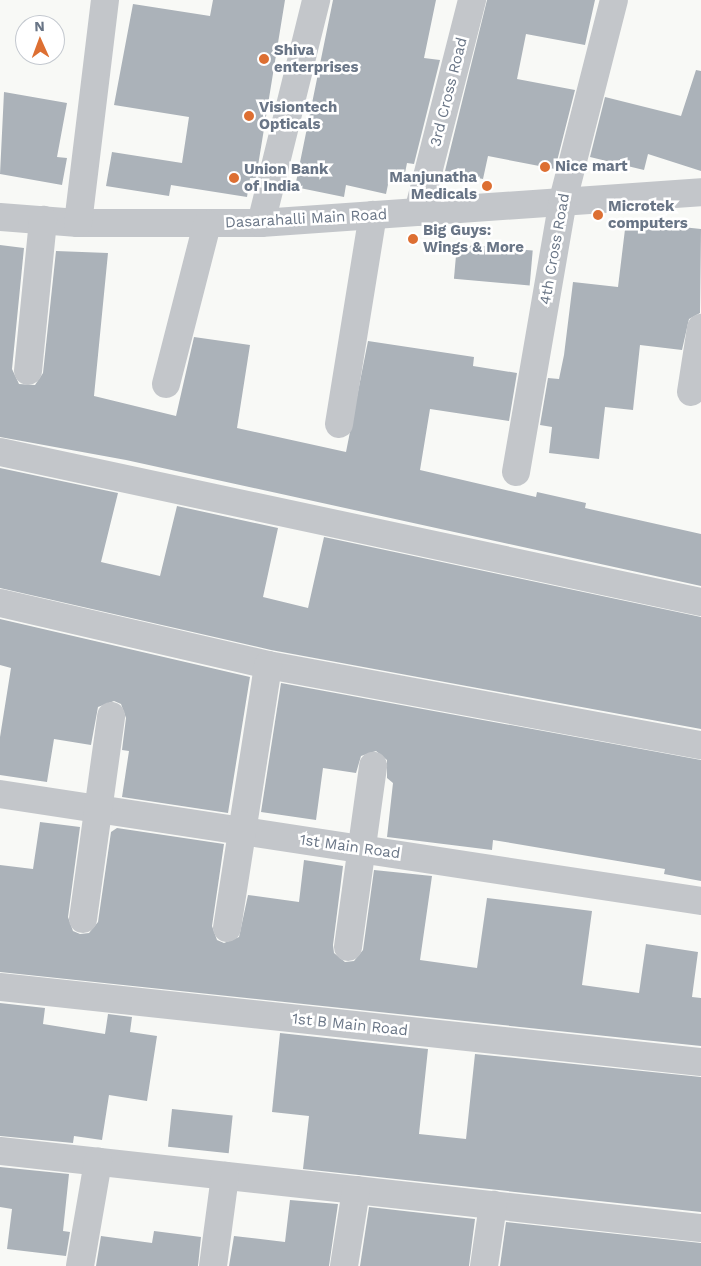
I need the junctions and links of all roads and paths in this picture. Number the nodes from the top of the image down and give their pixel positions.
1 (105, 0) edge
2 (316, 0) edge
3 (472, 0) edge
4 (614, 0) edge
5 (701, 192) edge
6 (563, 200) junction
7 (418, 212) junction
8 (374, 215) junction
9 (0, 216) edge
10 (43, 220) junction
11 (78, 223) junction
12 (207, 224) junction
13 (261, 224) junction
14 (701, 328) edge
15 (28, 371) dead end
16 (166, 384) dead end
17 (691, 392) dead end
18 (339, 424) dead end
19 (0, 452) edge
20 (516, 472) dead end
21 (701, 602) edge
22 (0, 603) edge
23 (268, 665) junction
24 (111, 716) dead end
25 (701, 745) edge
26 (373, 766) dead end
27 (0, 794) edge
28 (95, 809) junction
29 (243, 833) junction
30 (361, 848) junction
31 (701, 901) edge
32 (83, 918) dead end
33 (227, 928) dead end
34 (348, 947) dead end
35 (0, 987) edge
36 (701, 1062) edge
37 (0, 1151) edge
38 (98, 1162) junction
39 (225, 1176) junction
40 (356, 1190) junction
41 (493, 1205) junction
42 (701, 1228) edge
43 (80, 1266) edge
44 (213, 1266) edge
45 (344, 1266) edge
46 (484, 1266) edge

1 - 11 street
2 - 13 street
3 - 7 street, 3rd Cross Road
4 - 6 street, 4th Cross Road
5 - 6 street, Dasarahalli Main Road
6 - 7 street, Dasarahalli Main Road
6 - 20 street, 4th Cross Road
7 - 8 street, Dasarahalli Main Road
8 - 13 street, Dasarahalli Main Road
8 - 18 street
9 - 10 street, Dasarahalli Main Road
10 - 11 street, Dasarahalli Main Road
10 - 15 street
11 - 12 street, Dasarahalli Main Road
12 - 13 street, Dasarahalli Main Road
12 - 16 street
14 - 17 street
19 - 21 street
22 - 23 street
23 - 25 street
23 - 29 street
24 - 28 street
26 - 30 street
27 - 28 street, 1st Main Road
28 - 29 street, 1st Main Road
28 - 32 street
29 - 30 street, 1st Main Road
29 - 33 street
30 - 31 street, 1st Main Road
30 - 34 street
35 - 36 street, 1st B Main Road
37 - 38 street
38 - 39 street
38 - 43 street
39 - 40 street
39 - 44 street
40 - 41 street
40 - 45 street
41 - 42 street
41 - 46 street

